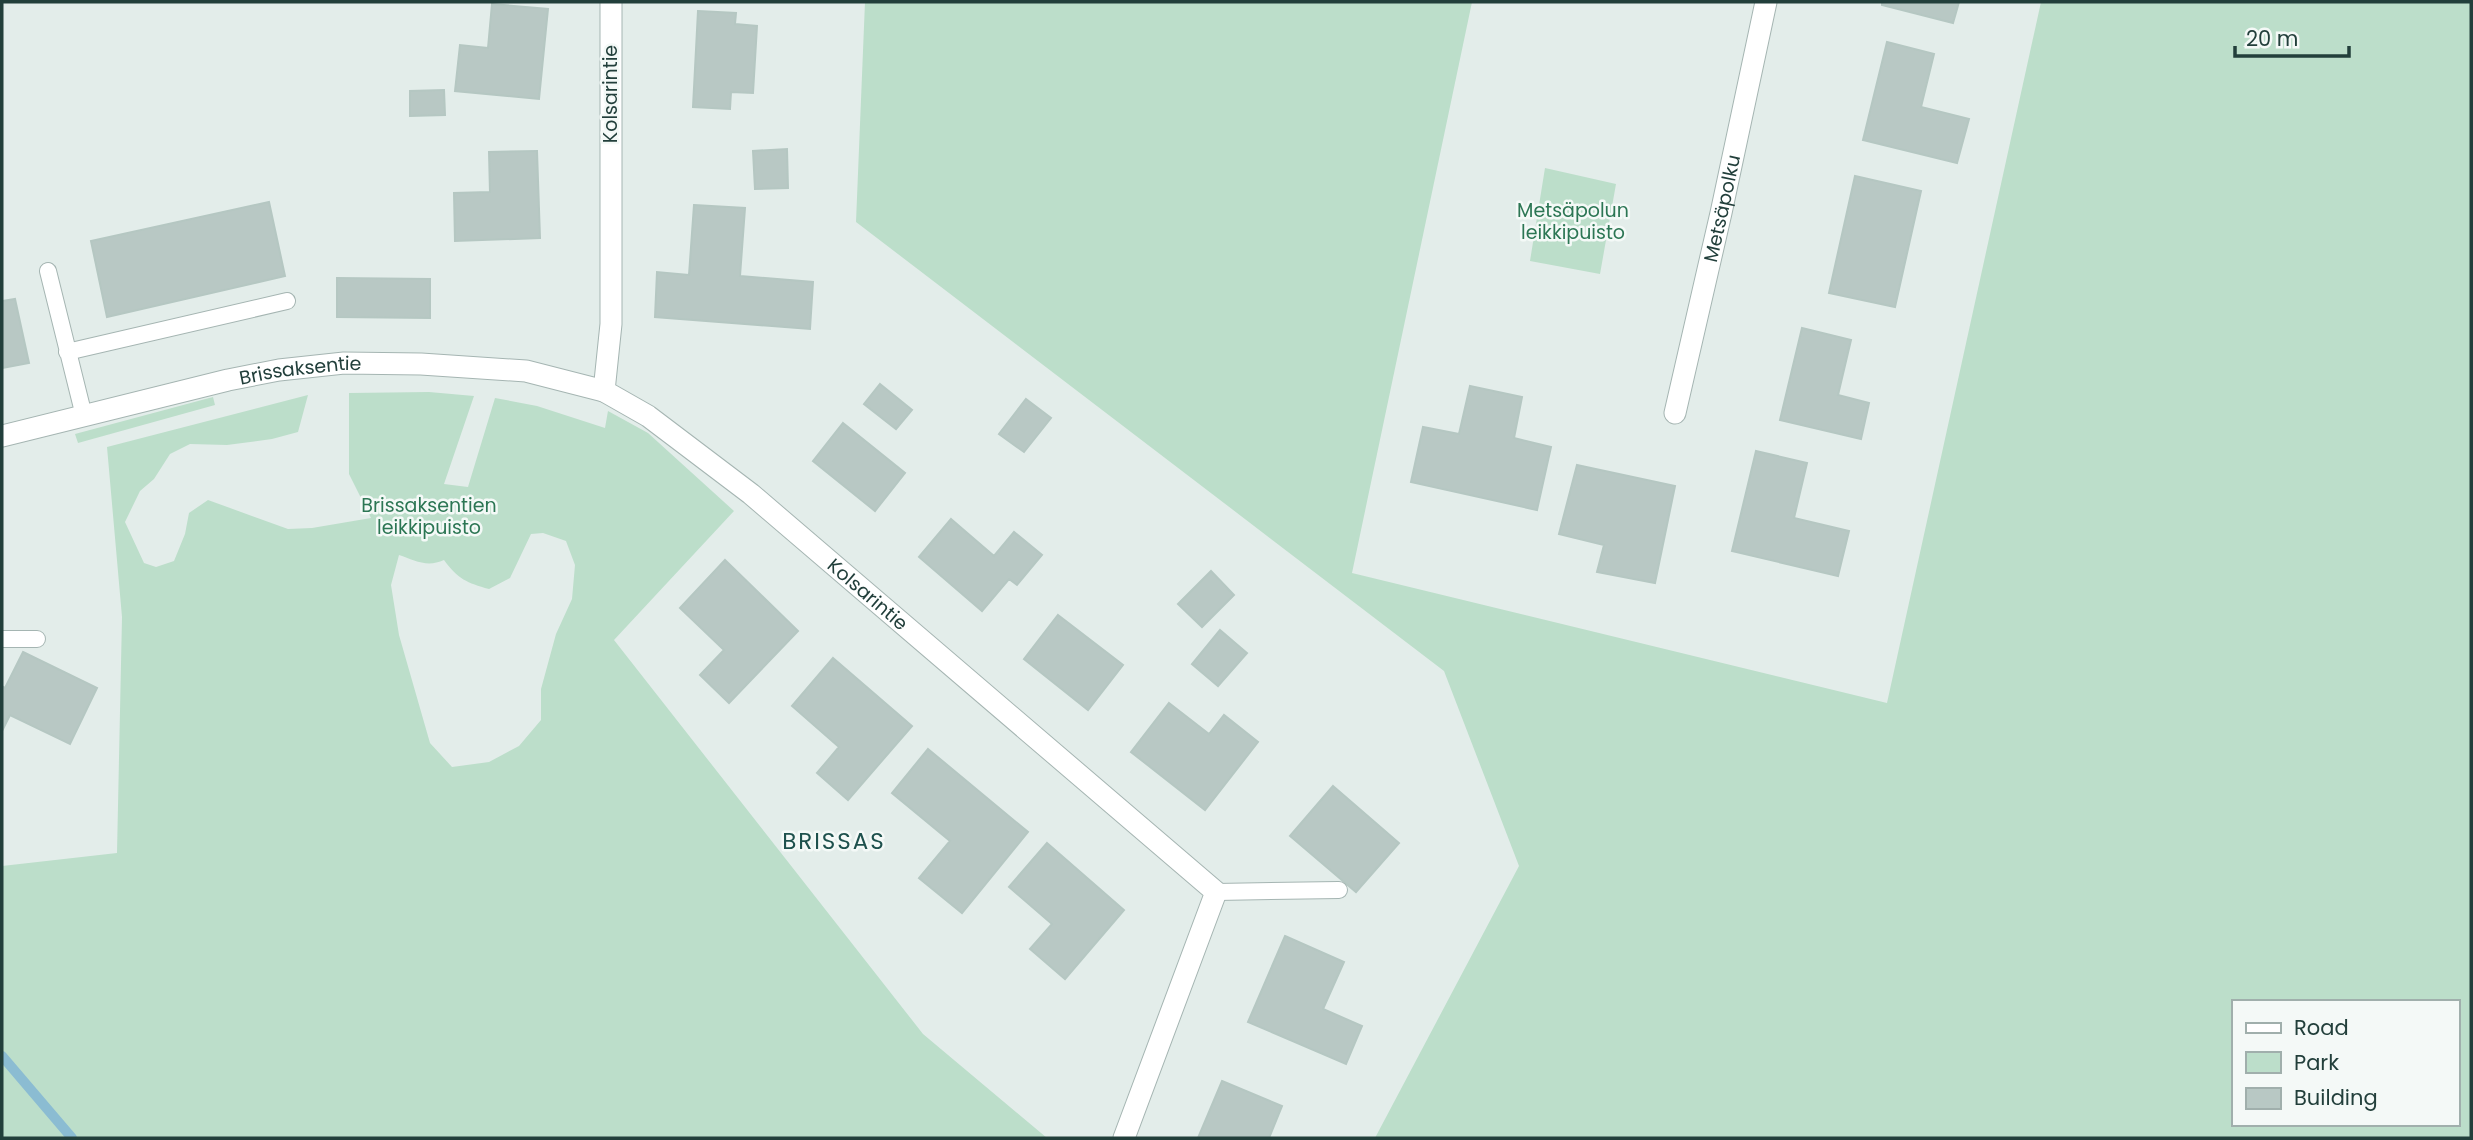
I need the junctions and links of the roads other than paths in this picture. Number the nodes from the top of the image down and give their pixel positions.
1 (611, 2) edge
2 (1766, 2) edge
3 (48, 271) dead end
4 (287, 301) dead end
5 (67, 352) junction
6 (604, 391) junction
7 (1675, 413) dead end
8 (84, 416) junction
9 (2, 436) edge
10 (2, 639) edge
11 (37, 639) dead end
12 (1339, 890) dead end
13 (1216, 892) junction
14 (1125, 1138) edge

1 - 6 street, Kolsarintie
2 - 7 street, Metsäpolku
3 - 5 lane
4 - 5 lane
5 - 8 lane
6 - 8 street, Brissaksentie
6 - 13 street, Kolsarintie
8 - 9 street, Brissaksentie
10 - 11 lane
12 - 13 lane
13 - 14 street

